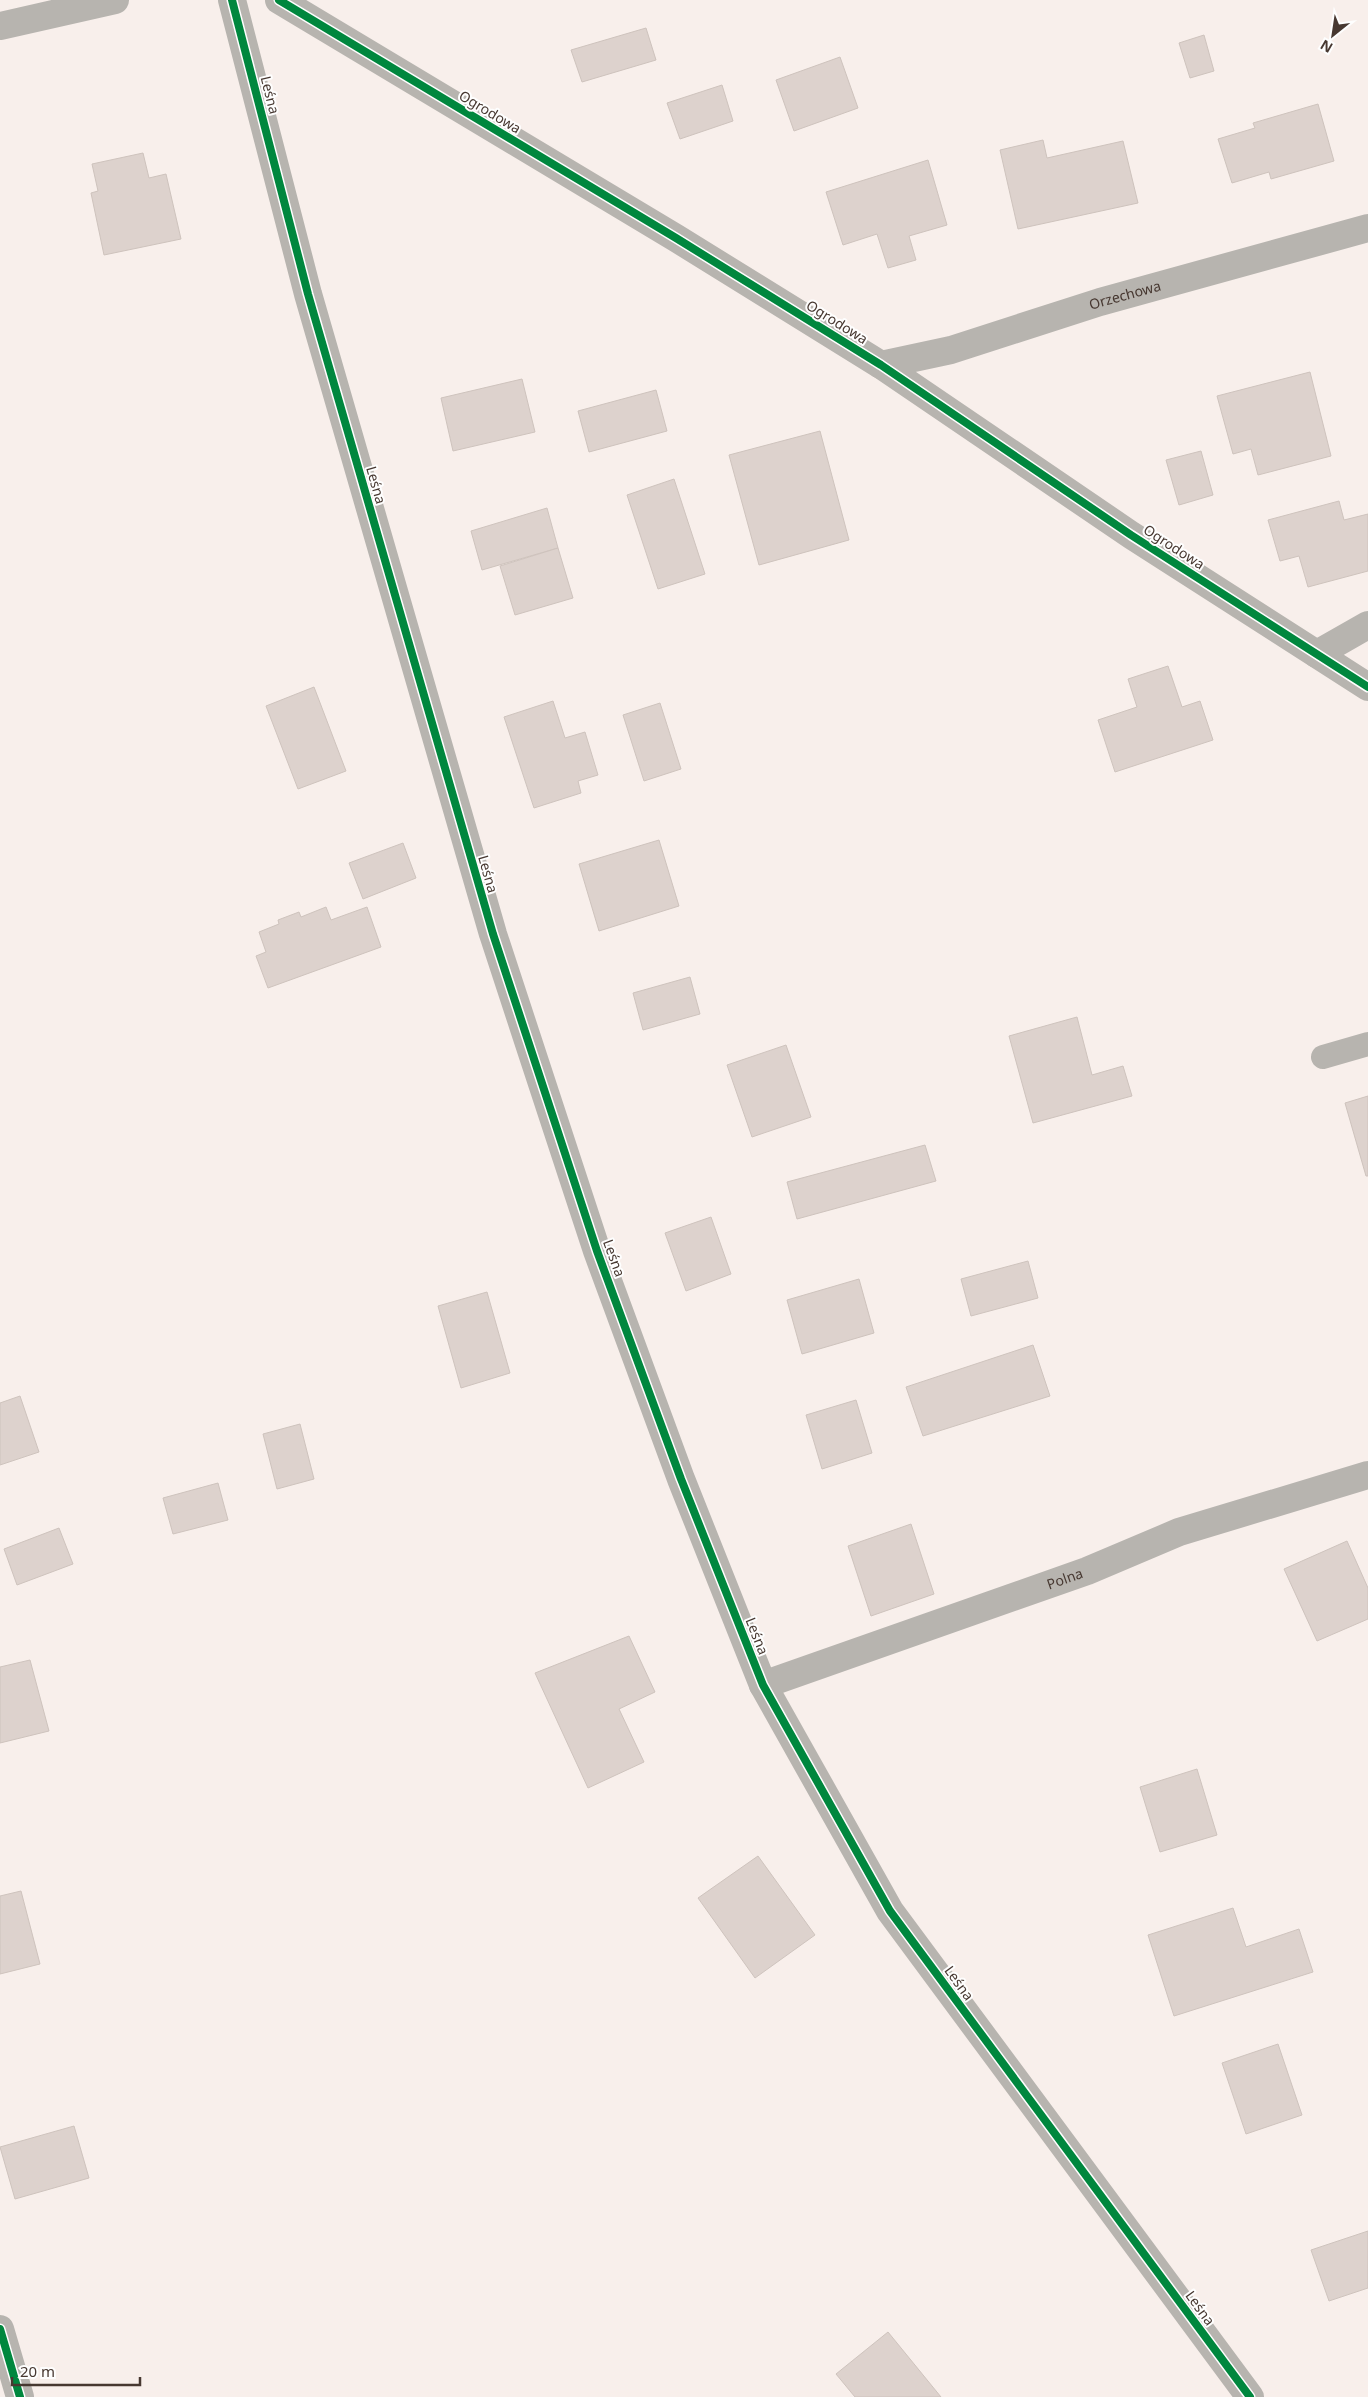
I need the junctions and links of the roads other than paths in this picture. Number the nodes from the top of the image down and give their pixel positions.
1 (115, 0) edge
2 (232, 0) edge
3 (279, 0) edge
4 (0, 26) edge
5 (1368, 228) edge
6 (881, 364) junction
7 (1368, 625) edge
8 (1317, 654) junction
9 (1368, 687) edge
10 (1368, 1044) edge
11 (1323, 1057) dead end
12 (1368, 1475) edge
13 (764, 1685) junction
14 (0, 2329) edge
15 (20, 2397) edge
16 (1250, 2397) edge

1 - 4 street
2 - 13 street, Leśna
3 - 6 street, Ogrodowa
5 - 6 street, Orzechowa
6 - 8 street, Ogrodowa
7 - 8 street
8 - 9 street, Ogrodowa
10 - 11 lane
12 - 13 street, Polna
13 - 16 street, Leśna
14 - 15 street

